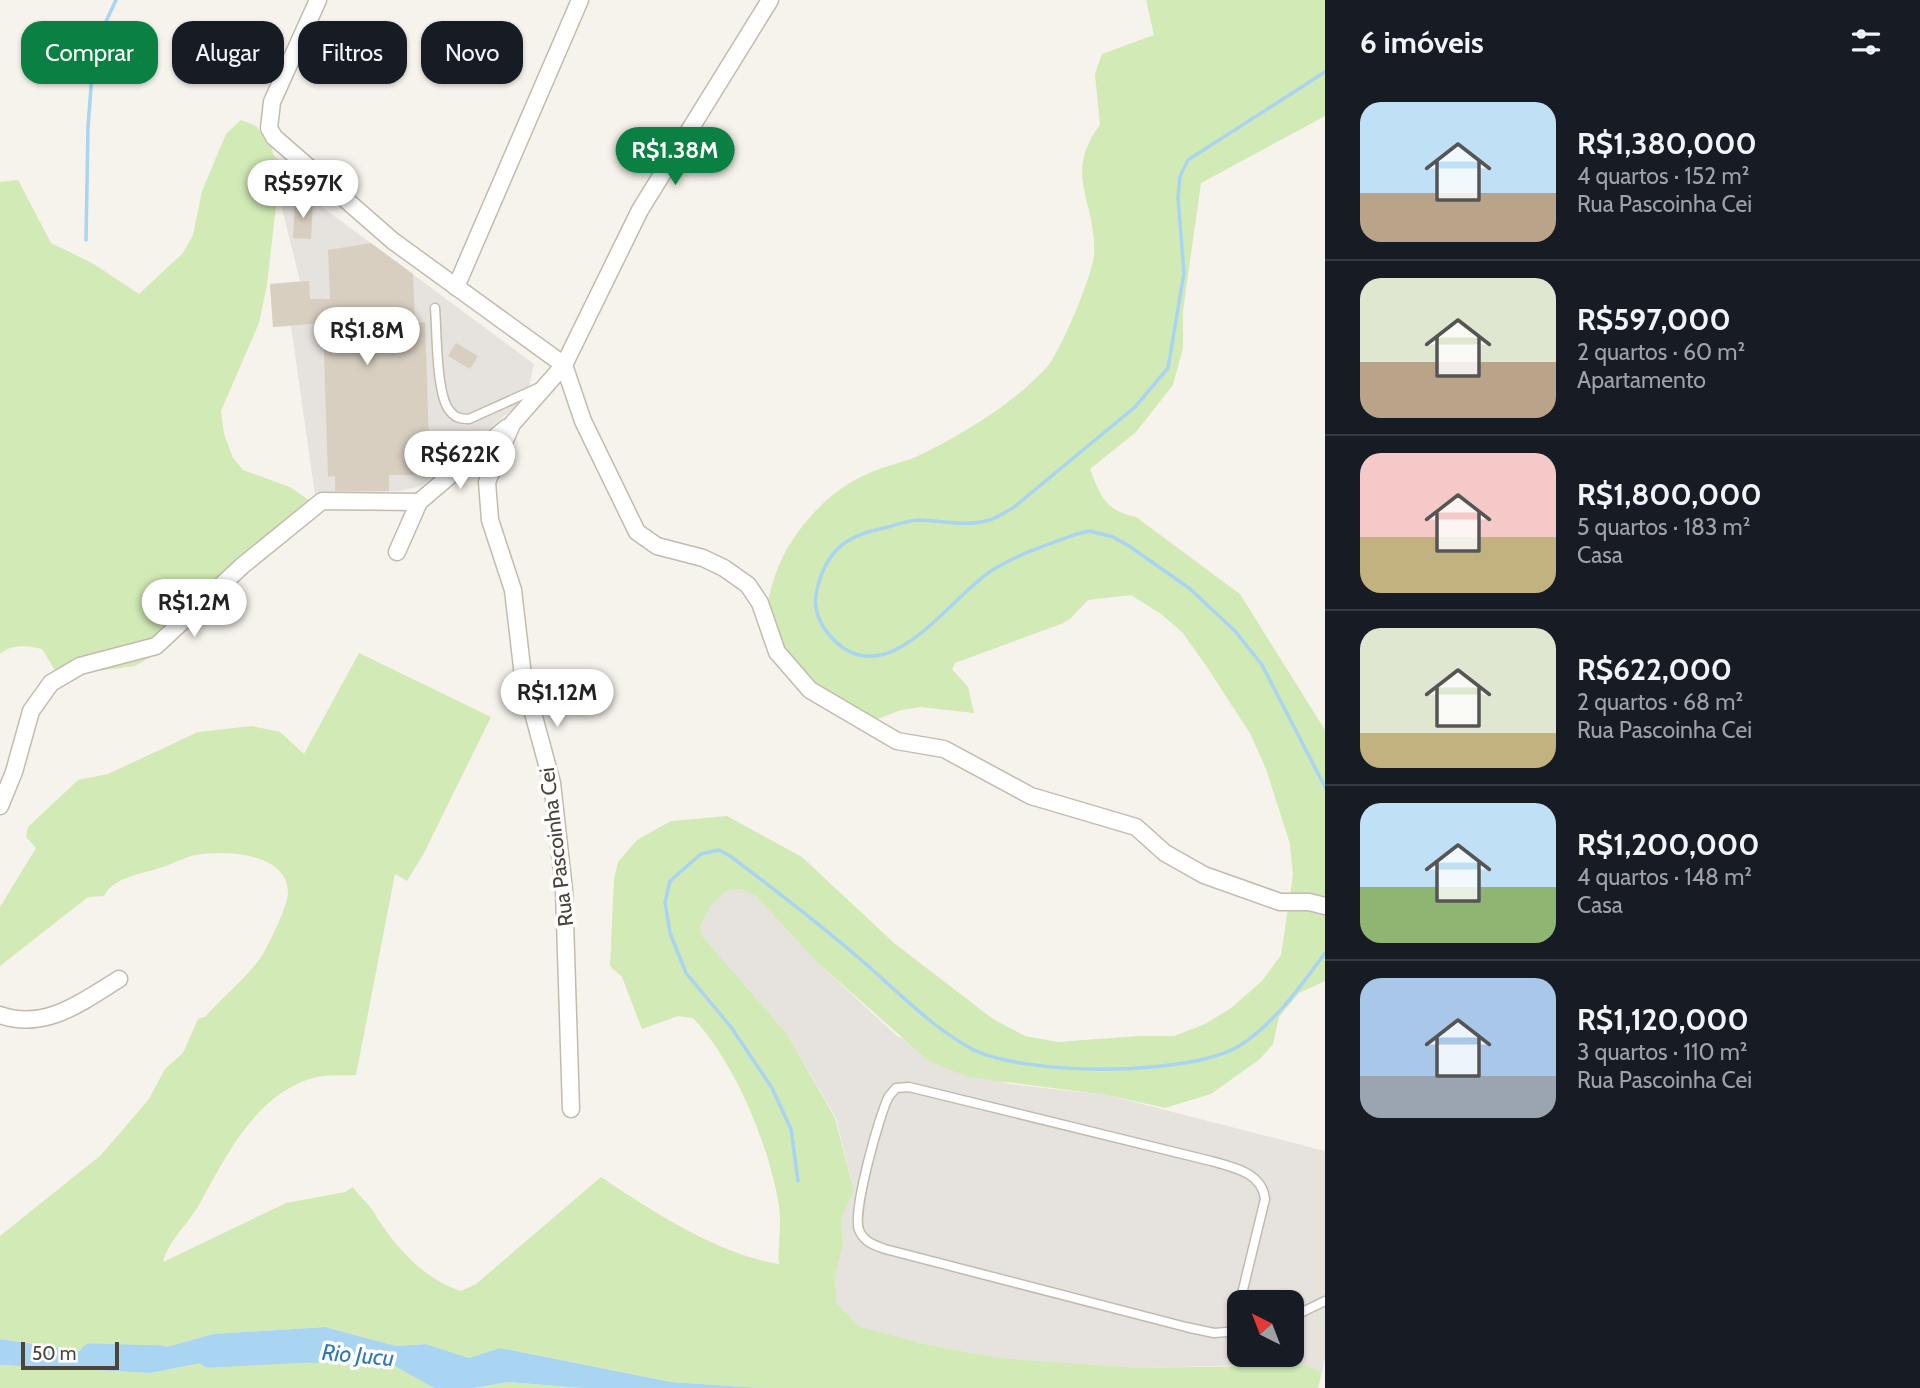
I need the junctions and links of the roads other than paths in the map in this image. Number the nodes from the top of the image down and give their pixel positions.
1 (318, 0) edge
2 (580, 0) edge
3 (770, 0) edge
4 (456, 287) junction
5 (435, 308) dead end
6 (564, 365) junction
7 (546, 384) junction
8 (512, 424) junction
9 (419, 502) junction
10 (397, 552) dead end
11 (0, 806) edge
12 (1325, 906) edge
13 (119, 979) dead end
14 (0, 1015) edge
15 (571, 1109) dead end
16 (1243, 1290) edge
17 (1325, 1301) edge
18 (1304, 1311) edge
19 (1227, 1332) edge

1 - 4 street
2 - 4 street
3 - 6 street, Rua Pascoinha Cei
4 - 6 street
5 - 7 lane
6 - 7 street, Rua Pascoinha Cei
6 - 12 street
7 - 8 street, Rua Pascoinha Cei
8 - 9 street
8 - 15 street, Rua Pascoinha Cei
9 - 10 street
9 - 11 street
13 - 14 street
16 - 19 lane
17 - 18 lane

